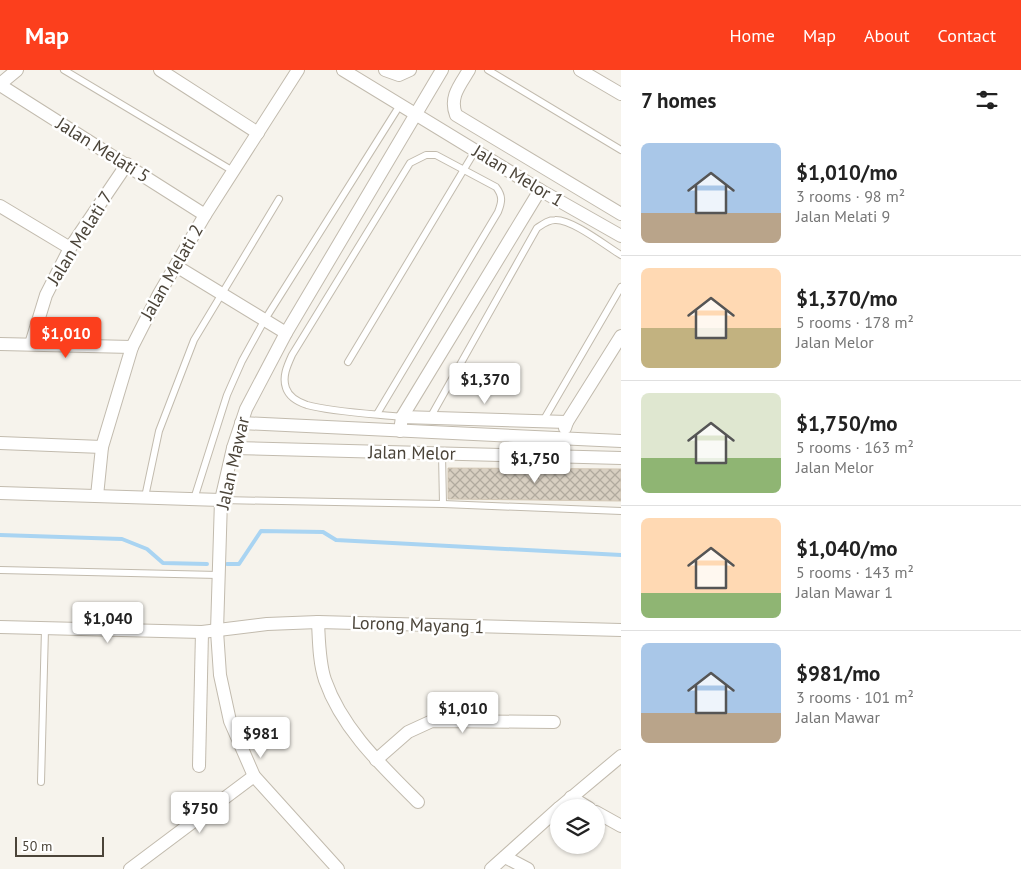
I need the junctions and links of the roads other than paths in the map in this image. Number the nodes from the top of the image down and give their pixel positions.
1 (17, 70) edge
2 (64, 70) edge
3 (160, 70) edge
4 (298, 70) edge
5 (343, 70) edge
6 (385, 70) edge
7 (410, 70) edge
8 (442, 70) edge
9 (469, 70) edge
10 (488, 70) edge
11 (580, 70) edge
12 (0, 85) edge
13 (621, 94) edge
14 (400, 105) junction
15 (415, 114) junction
16 (258, 133) junction
17 (504, 143) junction
18 (621, 150) edge
19 (476, 151) junction
20 (493, 162) junction
21 (127, 164) junction
22 (465, 170) junction
23 (233, 171) junction
24 (540, 190) junction
25 (279, 199) dead end
26 (0, 206) edge
27 (621, 214) edge
28 (205, 215) junction
29 (621, 236) edge
30 (70, 248) junction
31 (621, 255) edge
32 (176, 266) junction
33 (621, 287) edge
34 (220, 294) junction
35 (264, 321) junction
36 (286, 333) junction
37 (621, 336) edge
38 (0, 344) edge
39 (31, 344) junction
40 (132, 347) junction
41 (348, 362) dead end
42 (377, 414) junction
43 (402, 417) junction
44 (430, 418) junction
45 (543, 420) junction
46 (567, 422) junction
47 (240, 423) junction
48 (400, 431) junction
49 (442, 433) junction
50 (563, 438) junction
51 (621, 441) edge
52 (0, 443) edge
53 (102, 447) junction
54 (233, 448) junction
55 (442, 454) junction
56 (621, 458) edge
57 (0, 492) edge
58 (97, 496) junction
59 (145, 497) junction
60 (194, 500) junction
61 (221, 500) junction
62 (443, 504) junction
63 (621, 511) edge
64 (0, 570) edge
65 (218, 576) junction
66 (318, 622) junction
67 (0, 627) edge
68 (45, 629) junction
69 (621, 630) edge
70 (216, 631) junction
71 (202, 632) junction
72 (202, 675) junction
73 (220, 675) junction
74 (554, 722) dead end
75 (621, 756) edge
76 (376, 760) junction
77 (199, 766) dead end
78 (254, 776) junction
79 (41, 782) dead end
80 (571, 797) joint
81 (574, 799) edge
82 (418, 802) dead end
83 (550, 816) edge
84 (605, 817) edge
85 (621, 826) edge
86 (505, 856) junction
87 (330, 867) edge
88 (130, 869) edge
89 (491, 869) edge
90 (528, 869) edge

1 - 12 street
2 - 23 lane
3 - 16 street
4 - 16 street, Jalan Melati 2
5 - 14 street, Jalan Melor 1
6 - 7 street
8 - 15 street, Jalan Mawar
9 - 17 street
10 - 18 lane
11 - 13 street
12 - 21 street, Jalan Melati 5
14 - 15 street, Jalan Melor 1
14 - 35 lane
15 - 19 street, Jalan Melor 1
15 - 36 street, Jalan Mawar
16 - 23 street, Jalan Melati 2
17 - 20 street
17 - 27 street
19 - 20 street, Jalan Melor 1
19 - 22 lane
20 - 24 street, Jalan Melor 1
21 - 28 street, Jalan Melati 5
21 - 30 street, Jalan Melati 7
22 - 41 lane
22 - 42 lane
22 - 42 lane
23 - 28 street, Jalan Melati 2
24 - 29 street, Jalan Melor 1
24 - 43 street
25 - 34 lane
26 - 30 street
28 - 32 street, Jalan Melati 2
30 - 39 street, Jalan Melati 7
31 - 44 lane
32 - 34 street
32 - 40 street, Jalan Melati 2
33 - 45 lane
34 - 35 street
34 - 59 lane
35 - 36 street
35 - 60 lane
36 - 47 street, Jalan Mawar
37 - 46 street
38 - 39 street
39 - 40 street
40 - 53 street, Jalan Melati 2
42 - 43 lane
43 - 44 street
43 - 48 street
44 - 45 street
45 - 46 street
46 - 50 street
47 - 48 street, Jalan Melor
47 - 54 street, Jalan Mawar
48 - 49 street, Jalan Melor
49 - 50 street, Jalan Melor
49 - 55 street
50 - 51 street, Jalan Melor
52 - 53 street
53 - 58 street, Jalan Melati 2
54 - 55 street, Jalan Melor
54 - 61 street, Jalan Mawar
55 - 56 street, Jalan Melor
55 - 62 lane
57 - 58 street
58 - 59 street
59 - 60 street
60 - 61 street
61 - 62 lane
61 - 65 street, Jalan Mawar
62 - 63 lane
64 - 65 lane
65 - 70 street, Jalan Mawar
66 - 69 street, Lorong Mayang 1
66 - 70 street, Lorong Mayang 1
66 - 76 street
67 - 68 street, Lorong Mayang 1
68 - 71 street, Lorong Mayang 1
68 - 79 lane
70 - 71 street, Lorong Mayang 1
70 - 73 street, Jalan Mawar
71 - 72 street
72 - 73 street
72 - 77 street
73 - 78 street, Jalan Mawar
74 - 76 street
75 - 80 street
76 - 82 street
78 - 87 street, Jalan Mawar
78 - 88 street
80 - 81 street
83 - 86 street
84 - 85 street
86 - 89 street
86 - 90 street

